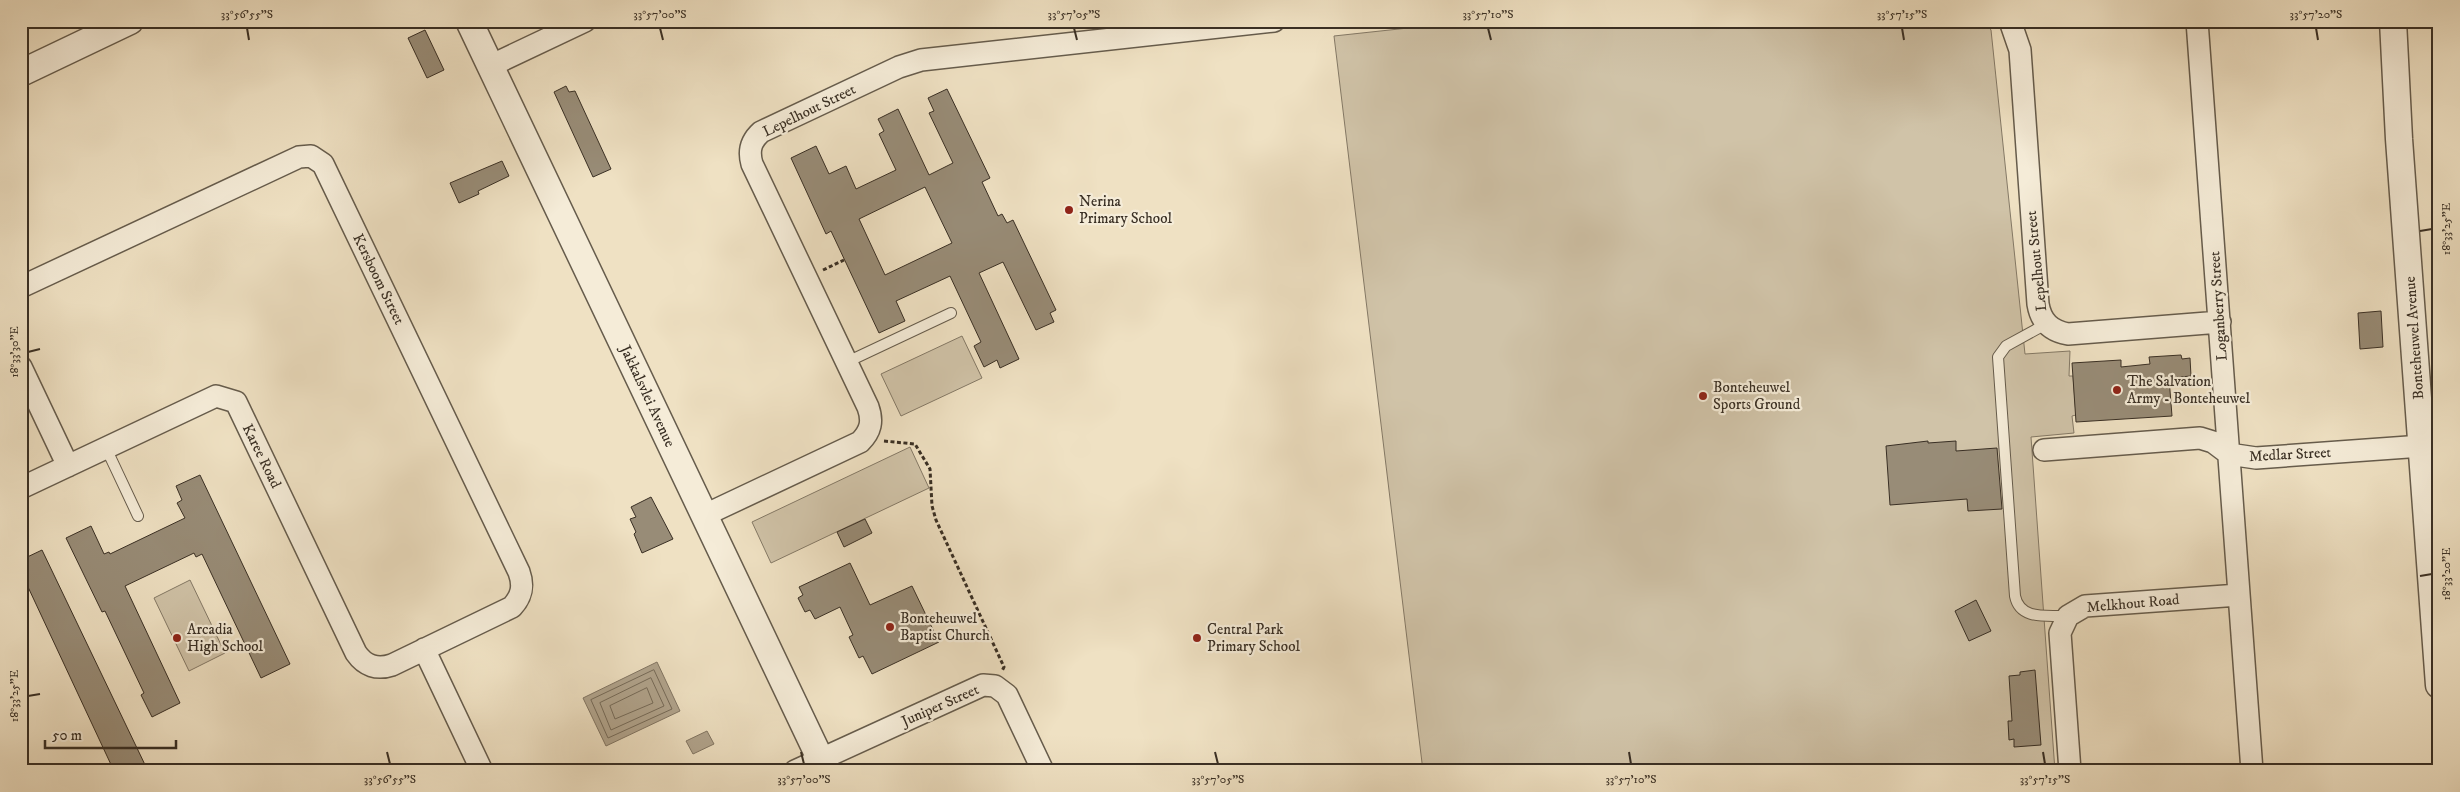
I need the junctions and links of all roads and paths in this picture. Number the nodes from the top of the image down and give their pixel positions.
1 (130, 21) edge
2 (469, 21) edge
3 (585, 21) edge
4 (1274, 21) edge
5 (2010, 21) edge
6 (2197, 21) edge
7 (2393, 21) edge
8 (1193, 26) edge
9 (490, 66) junction
10 (21, 73) edge
11 (21, 286) edge
12 (952, 313) dead end
13 (2220, 322) junction
14 (2046, 324) junction
15 (847, 362) junction
16 (21, 367) edge
17 (866, 436) junction
18 (2422, 446) junction
19 (106, 448) junction
20 (2044, 450) dead end
21 (2229, 454) junction
22 (68, 466) junction
23 (21, 488) edge
24 (2432, 507) edge
25 (705, 515) junction
26 (138, 516) dead end
27 (2239, 595) junction
28 (2068, 616) junction
29 (424, 650) junction
30 (2439, 685) edge
31 (995, 686) junction
32 (823, 765) edge
33 (482, 771) edge
34 (795, 771) edge
35 (1043, 771) edge
36 (2070, 771) edge
37 (2252, 771) edge

1 - 10 street
2 - 9 street, Jakkalsvlei Avenue
3 - 9 street
4 - 8 street, Lepelhout Street
5 - 14 street, Lepelhout Street
6 - 13 street, Loganberry Street
7 - 18 street, Bonteheuwel Avenue
8 - 15 street, Lepelhout Street
9 - 25 street, Jakkalsvlei Avenue
11 - 29 street, Kersboom Street
12 - 15 lane
13 - 14 street, Lepelhout Street
13 - 21 street, Loganberry Street
14 - 28 lane
15 - 17 street, Lepelhout Street
16 - 22 street
17 - 25 street
17 - 31 path
18 - 21 street, Medlar Street
18 - 24 street, Bonteheuwel Avenue
19 - 22 street, Karee Road
19 - 26 lane
19 - 29 street, Karee Road
20 - 21 street, Medlar Street
21 - 27 street, Loganberry Street
22 - 23 street, Karee Road
24 - 30 street, Bonteheuwel Avenue
25 - 32 street, Jakkalsvlei Avenue
27 - 28 street, Melkhout Road
27 - 37 street, Loganberry Street
28 - 36 street, Melkhout Road
29 - 33 street
31 - 32 street, Juniper Street
31 - 35 street, Juniper Street
32 - 34 street, Juniper Street

